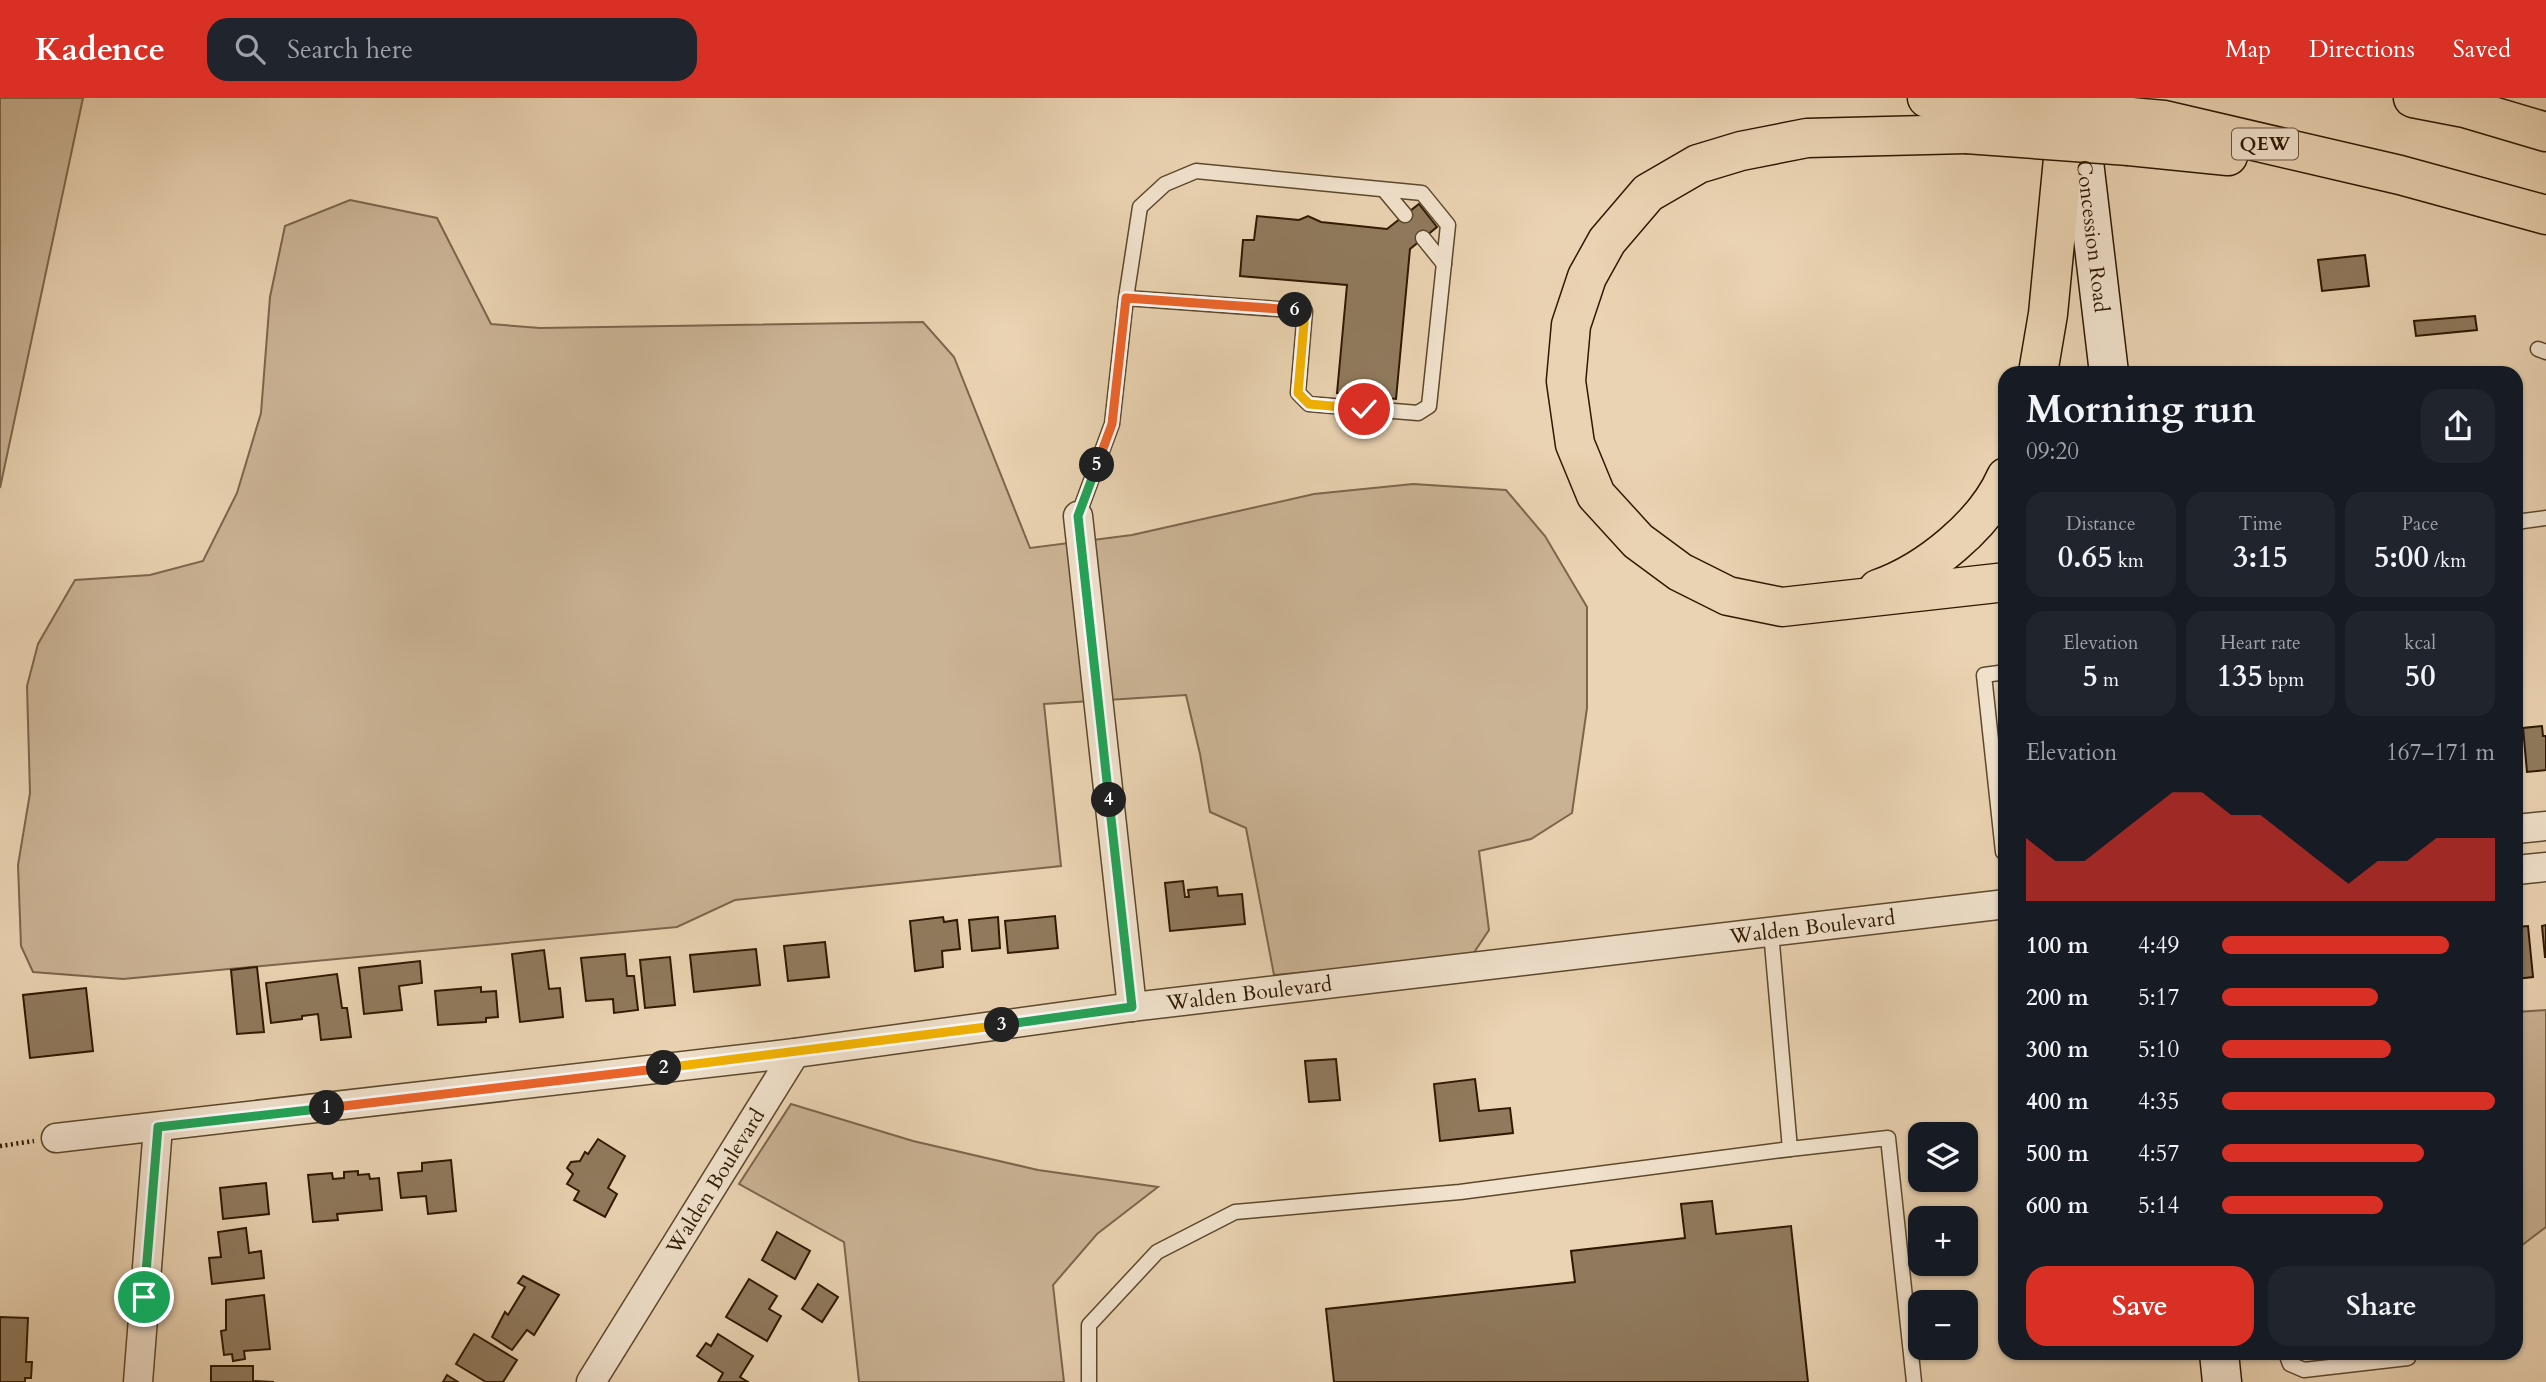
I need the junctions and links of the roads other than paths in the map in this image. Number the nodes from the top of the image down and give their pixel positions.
1 (2069, 98) edge
2 (2077, 98) edge
3 (2413, 98) edge
4 (2450, 103) edge
5 (1950, 111) edge
6 (2546, 132) edge
7 (1385, 191) junction
8 (1405, 215) dead end
9 (2546, 215) edge
10 (1423, 238) dead end
11 (1444, 264) junction
12 (1126, 298) junction
13 (2039, 366) edge
14 (2108, 366) edge
15 (1998, 495) edge
16 (1078, 516) joint
17 (2546, 518) edge
18 (2523, 521) edge
19 (1998, 583) edge
20 (1840, 602) junction
21 (1998, 674) edge
22 (1998, 805) edge
23 (2546, 826) edge
24 (2523, 828) edge
25 (2546, 867) edge
26 (2523, 869) edge
27 (1998, 905) edge
28 (1771, 932) junction
29 (1132, 1007) junction
30 (795, 1053) junction
31 (158, 1127) junction
32 (56, 1138) road end
33 (1790, 1149) junction
34 (2289, 1360) edge
35 (2391, 1360) edge
36 (138, 1382) edge
37 (591, 1382) edge
38 (1089, 1382) edge
39 (1914, 1382) edge

1 - 13 highway
2 - 14 street, Concession Road
3 - 4 highway
4 - 6 highway
5 - 9 highway, QEW, bridge
5 - 20 highway
7 - 8 lane
7 - 11 lane
7 - 12 lane
10 - 11 lane
11 - 12 lane
12 - 16 lane
15 - 20 highway
16 - 29 street
17 - 18 lane
19 - 20 highway
21 - 22 lane
23 - 24 street
25 - 26 street
27 - 28 street, Walden Boulevard
28 - 29 street, Walden Boulevard
28 - 33 lane
29 - 30 street, Walden Boulevard
30 - 31 street
30 - 37 street, Walden Boulevard
31 - 32 street
31 - 36 street
33 - 38 lane
33 - 39 lane
34 - 35 lane

